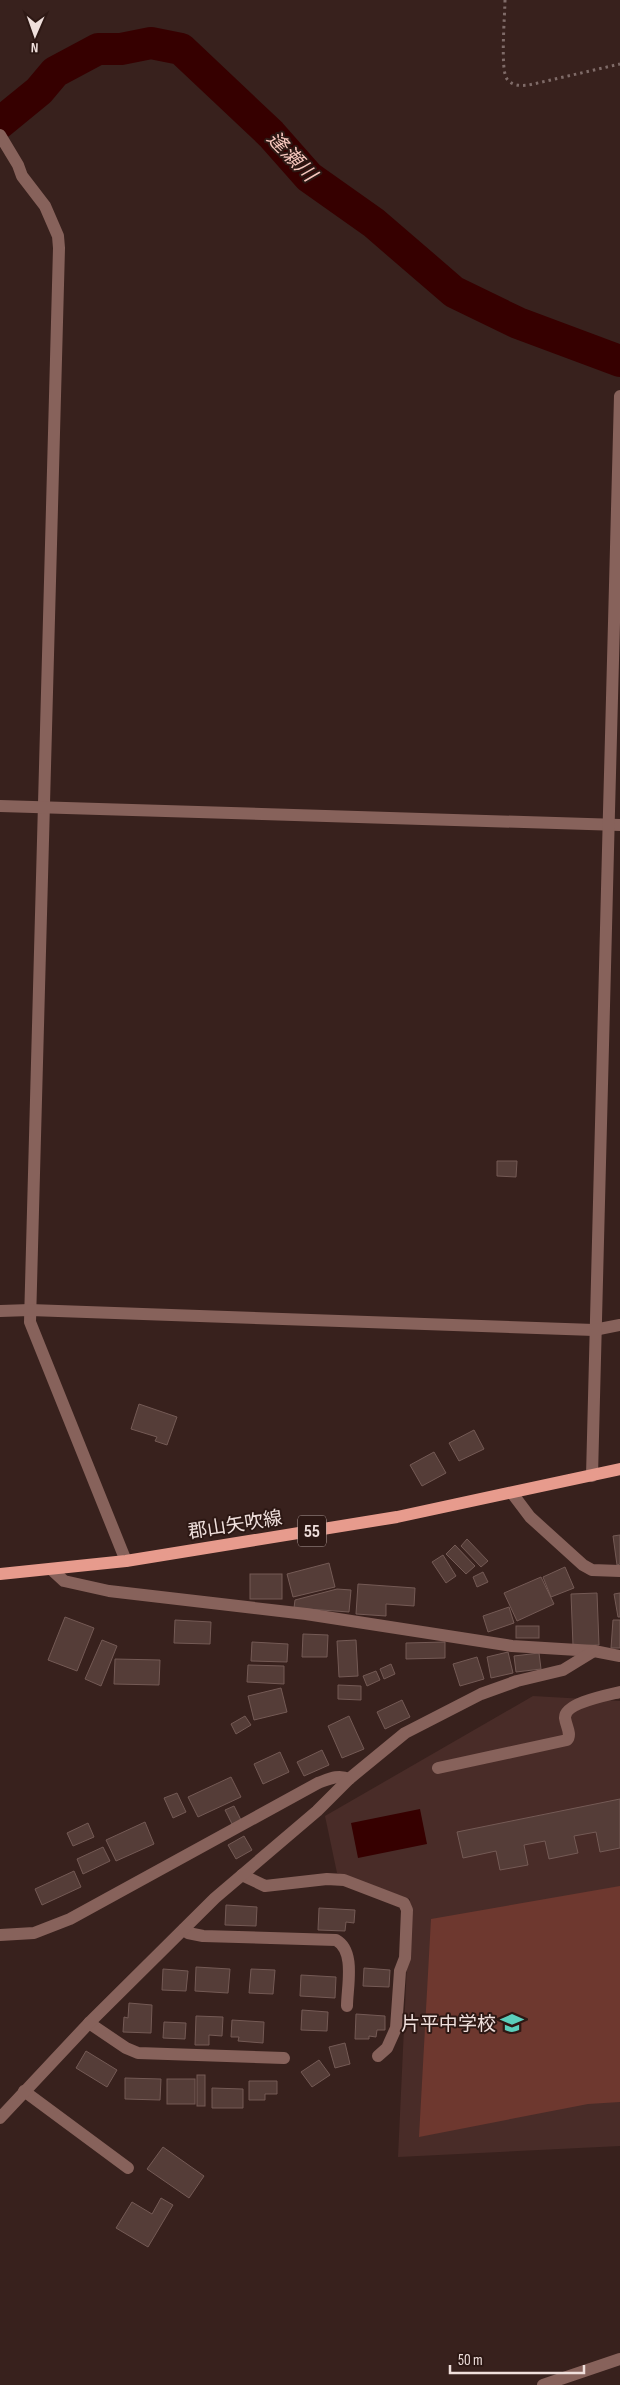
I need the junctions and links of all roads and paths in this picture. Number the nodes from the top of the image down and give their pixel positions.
1 (505, 0) edge
2 (620, 64) edge
3 (0, 135) edge
4 (620, 396) edge
5 (0, 806) edge
6 (45, 806) junction
7 (615, 825) edge
8 (30, 1310) junction
9 (0, 1311) edge
10 (620, 1325) edge
11 (594, 1330) junction
12 (620, 1469) edge
13 (592, 1476) junction
14 (512, 1493) junction
15 (126, 1560) junction
16 (51, 1569) junction
17 (620, 1571) edge
18 (0, 1574) edge
19 (594, 1651) junction
20 (620, 1656) edge
21 (620, 1692) edge
22 (438, 1768) dead end
23 (349, 1779) junction
24 (242, 1875) junction
25 (184, 1929) junction
26 (0, 1935) edge
27 (347, 2006) dead end
28 (89, 2023) junction
29 (378, 2056) dead end
30 (284, 2058) dead end
31 (24, 2091) junction
32 (0, 2118) edge
33 (128, 2168) dead end
34 (620, 2359) edge
35 (543, 2385) edge

1 - 2 path
3 - 6 street
4 - 7 street
5 - 6 street
6 - 7 street
6 - 8 street
7 - 11 street
8 - 9 street
8 - 11 street
8 - 15 street
10 - 11 street
11 - 13 street
12 - 13 main road, 郡山矢吹線 / 55
13 - 14 main road, 郡山矢吹線 / 55
14 - 15 main road, 郡山矢吹線 / 55
14 - 17 street
15 - 16 main road, 郡山矢吹線 / 55
16 - 18 main road, 郡山矢吹線 / 55
16 - 19 street
19 - 20 street
19 - 23 street
21 - 22 street
23 - 24 street
23 - 26 street
24 - 25 street
24 - 29 street
25 - 27 street
25 - 28 street
28 - 30 street
28 - 31 street
31 - 32 street
31 - 33 street
34 - 35 street

